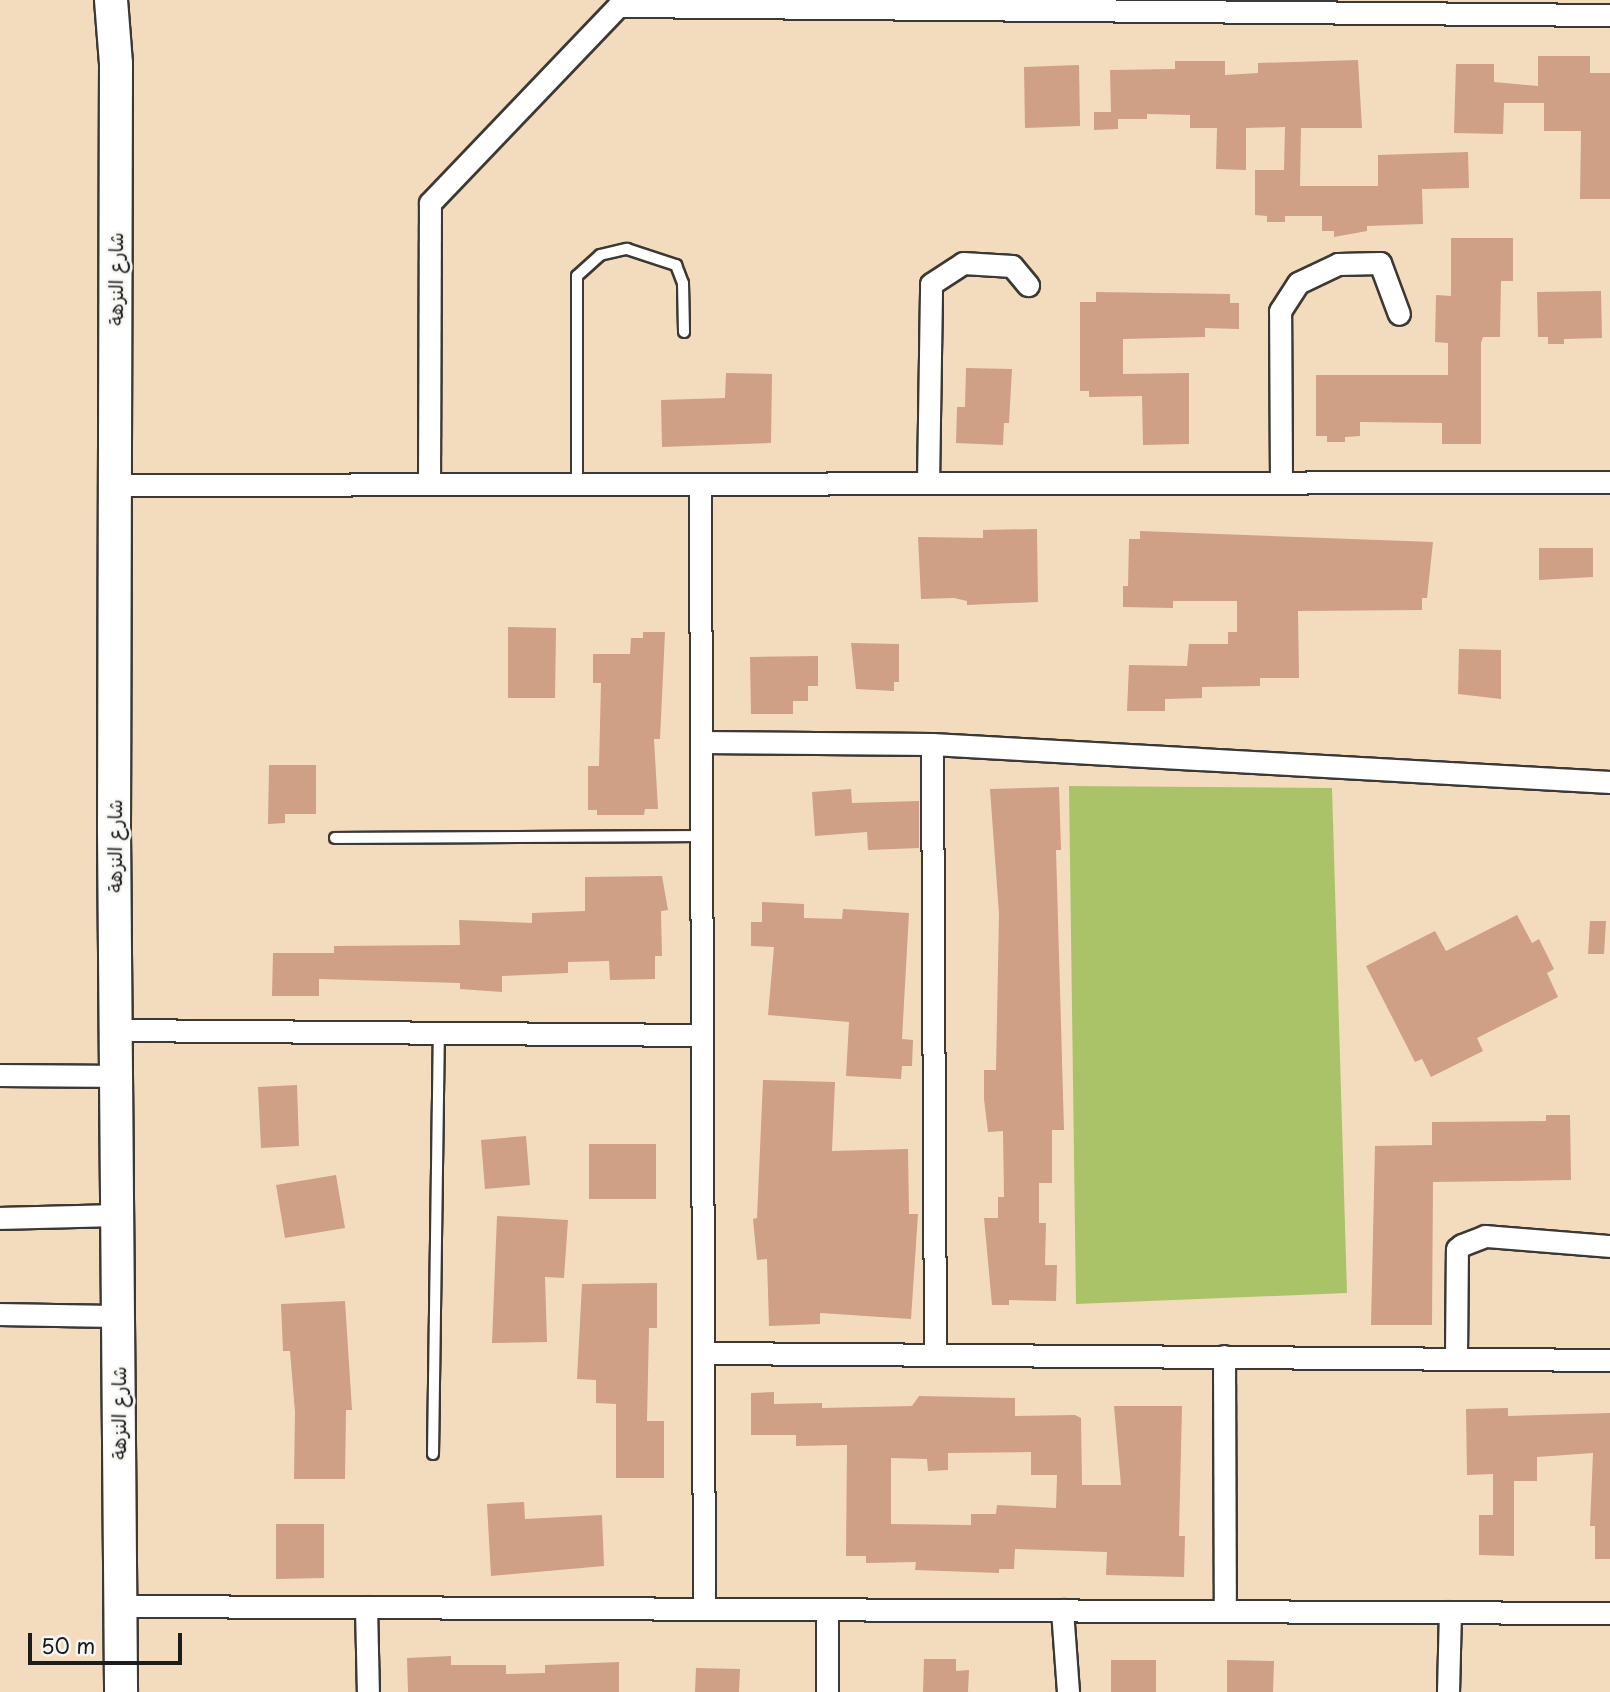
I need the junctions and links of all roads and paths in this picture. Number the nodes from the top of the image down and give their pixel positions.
1 (111, 0) edge
2 (1015, 5) edge
3 (1610, 15) edge
4 (1028, 285) dead end
5 (1399, 314) dead end
6 (684, 332) dead end
7 (1281, 482) junction
8 (1610, 482) edge
9 (928, 483) junction
10 (429, 484) junction
11 (577, 484) junction
12 (700, 484) junction
13 (117, 485) junction
14 (701, 742) junction
15 (932, 744) junction
16 (1610, 782) edge
17 (701, 836) junction
18 (335, 838) dead end
19 (116, 1030) junction
20 (439, 1032) junction
21 (702, 1035) junction
22 (0, 1075) edge
23 (116, 1076) junction
24 (117, 1215) junction
25 (0, 1218) edge
26 (1610, 1246) edge
27 (0, 1314) edge
28 (118, 1316) junction
29 (706, 1353) junction
30 (934, 1353) junction
31 (1224, 1356) junction
32 (1456, 1357) junction
33 (1610, 1360) edge
34 (433, 1454) dead end
35 (120, 1606) junction
36 (366, 1607) junction
37 (704, 1608) junction
38 (827, 1609) junction
39 (1062, 1610) junction
40 (1225, 1611) junction
41 (1450, 1612) junction
42 (1610, 1613) edge
43 (121, 1692) edge
44 (368, 1692) edge
45 (827, 1692) edge
46 (1068, 1692) edge
47 (1448, 1692) edge

1 - 13 main road, شارع النزهة
2 - 3 street
2 - 10 street
4 - 9 street
5 - 7 street
6 - 11 lane
7 - 8 street
7 - 9 street
9 - 12 street
10 - 11 street
10 - 13 street
11 - 12 street
12 - 14 street
13 - 19 main road, شارع النزهة
14 - 15 street
14 - 17 street
15 - 16 street
15 - 30 street
17 - 18 lane
17 - 21 street
19 - 20 street
19 - 23 main road, شارع النزهة
20 - 21 street
20 - 34 lane
21 - 29 street
22 - 23 street
23 - 24 main road, شارع النزهة
24 - 25 street
24 - 28 main road, شارع النزهة
26 - 32 street
27 - 28 street
28 - 35 main road, شارع النزهة
29 - 30 street
29 - 37 street
30 - 31 street
31 - 32 street
31 - 40 street
32 - 33 street
35 - 36 street
35 - 43 main road, شارع النزهة
36 - 37 street
36 - 44 street
37 - 38 street
38 - 39 street
38 - 45 street
39 - 40 street
39 - 46 street
40 - 41 street
41 - 42 street
41 - 47 street

